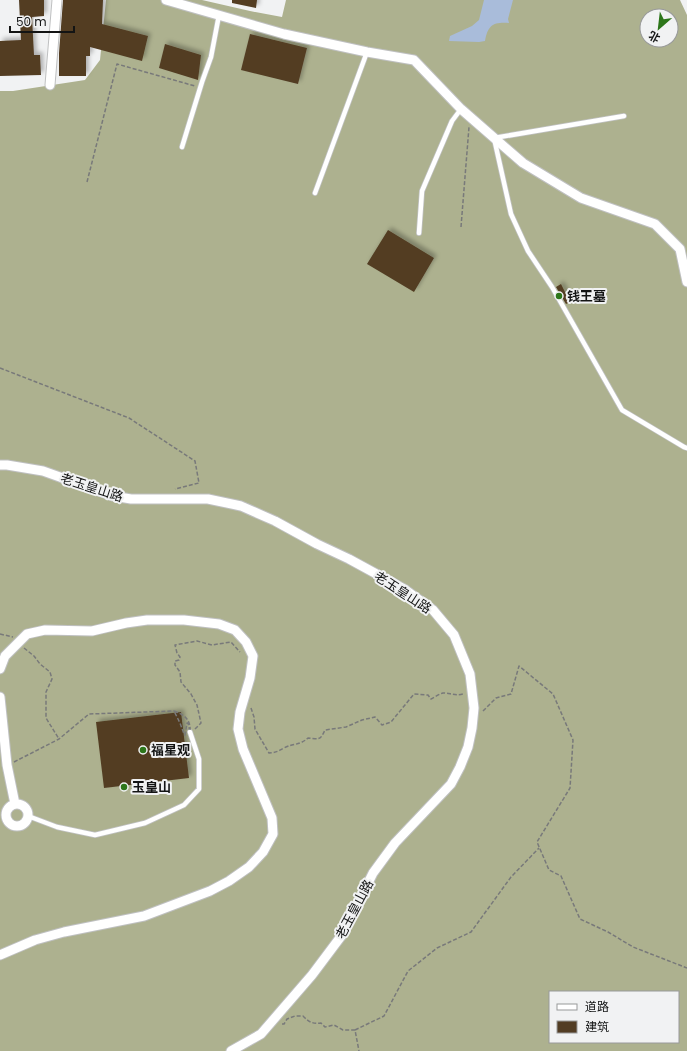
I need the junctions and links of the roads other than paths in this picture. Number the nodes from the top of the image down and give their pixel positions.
1 (58, 0) edge
2 (166, 0) edge
3 (219, 15) junction
4 (367, 52) junction
5 (50, 86) dead end
6 (461, 109) junction
7 (624, 116) dead end
8 (494, 138) junction
9 (182, 147) dead end
10 (315, 193) dead end
11 (419, 233) dead end
12 (687, 282) edge
13 (687, 448) edge
14 (0, 465) edge
15 (0, 668) edge
16 (0, 697) edge
17 (190, 732) road end
18 (14, 804) junction
19 (28, 816) junction
20 (0, 955) edge
21 (231, 1051) edge

1 - 5 street
2 - 3 street
3 - 4 street
3 - 9 lane
4 - 6 street
4 - 10 lane
6 - 8 street
6 - 11 lane
7 - 8 lane
8 - 12 street
8 - 13 lane
14 - 21 street, 老玉皇山路
15 - 20 street
16 - 18 street
17 - 19 lane
18 - 19 street
18 - 19 street

